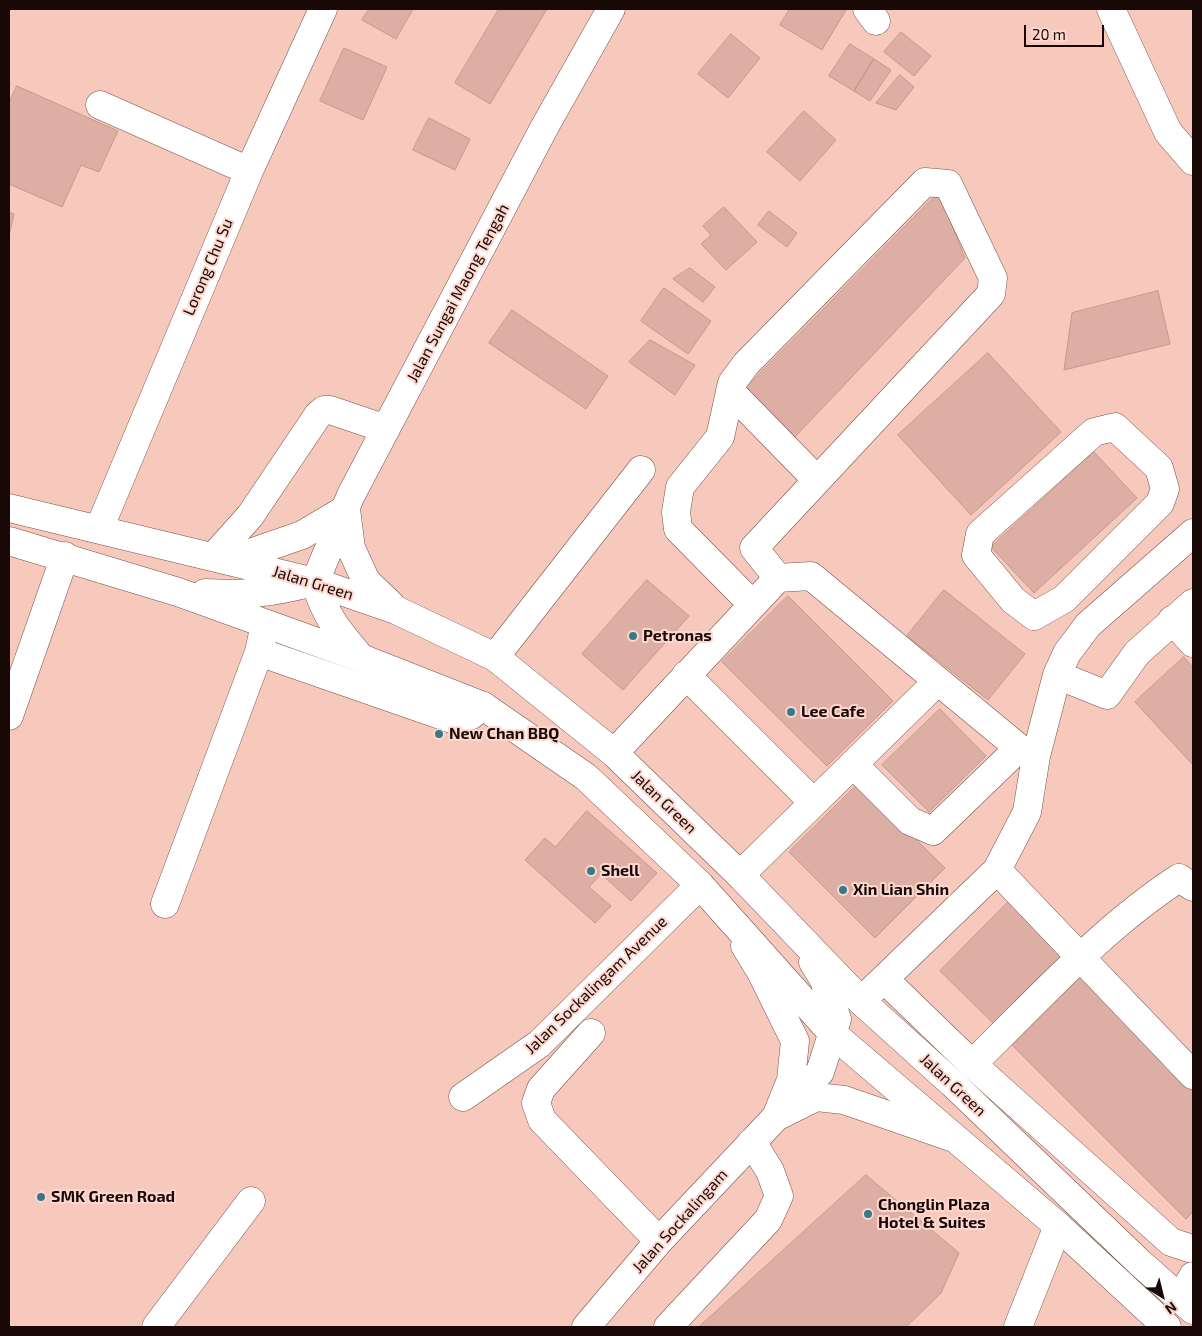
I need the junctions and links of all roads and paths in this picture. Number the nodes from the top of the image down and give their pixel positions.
1 (323, 9) edge
2 (611, 9) edge
3 (1112, 9) edge
4 (100, 105) dead end
5 (1193, 161) edge
6 (249, 171) junction
7 (730, 391) junction
8 (386, 429) junction
9 (641, 470) dead end
10 (816, 480) junction
11 (9, 508) edge
12 (346, 509) junction
13 (99, 529) junction
14 (1193, 533) edge
15 (9, 540) edge
16 (754, 548) junction
17 (65, 556) junction
18 (222, 558) junction
19 (726, 577) junction
20 (778, 578) junction
21 (315, 582) junction
22 (178, 592) junction
23 (1064, 599) junction
24 (1193, 603) edge
25 (752, 604) junction
26 (396, 610) junction
27 (1172, 620) junction
28 (265, 624) junction
29 (1088, 625) junction
30 (1193, 643) edge
31 (259, 652) junction
32 (495, 657) junction
33 (361, 658) junction
34 (1057, 675) junction
35 (686, 676) junction
36 (938, 681) junction
37 (483, 706) junction
38 (9, 716) edge
39 (1027, 752) junction
40 (614, 753) junction
41 (853, 764) junction
42 (813, 802) junction
43 (997, 870) junction
44 (740, 875) junction
45 (1188, 875) edge
46 (700, 885) junction
47 (165, 904) dead end
48 (724, 913) junction
49 (793, 931) junction
50 (1081, 958) junction
51 (884, 978) junction
52 (861, 1001) junction
53 (591, 1033) dead end
54 (833, 1034) junction
55 (972, 1064) junction
56 (1193, 1075) edge
57 (463, 1098) dead end
58 (776, 1117) junction
59 (951, 1136) junction
60 (752, 1142) junction
61 (251, 1201) dead end
62 (1058, 1226) junction
63 (659, 1240) junction
64 (1191, 1247) edge
65 (1138, 1262) junction
66 (1193, 1276) edge
67 (1189, 1305) edge
68 (156, 1327) edge
69 (586, 1327) edge
70 (668, 1327) edge
71 (1018, 1327) edge
72 (1167, 1327) edge

1 - 6 street, Lorong Chu Su
2 - 8 street, Jalan Sungai Maong Tengah
3 - 5 street
4 - 6 street
6 - 13 street, Lorong Chu Su
7 - 10 street
7 - 10 street
7 - 19 street
8 - 12 street, Jalan Sungai Maong Tengah
8 - 18 street
9 - 32 street
10 - 16 street
11 - 13 street, Jalan Green
12 - 18 street
12 - 21 street, Jalan Sungai Maong Tengah
12 - 26 street
13 - 18 street, Jalan Green
14 - 29 street
15 - 17 street
16 - 19 street
16 - 20 street
17 - 22 street
17 - 38 street
18 - 21 street, Jalan Green
19 - 25 street
20 - 25 street
20 - 36 street
21 - 22 street
21 - 26 street, Jalan Green
21 - 33 street
22 - 28 street
23 - 23 street
23 - 29 street
24 - 27 street
25 - 35 street
26 - 32 street, Jalan Green
27 - 30 street
27 - 34 street
28 - 31 street
28 - 33 street
29 - 34 street
31 - 37 street
31 - 47 street
32 - 40 street, Jalan Green
33 - 37 street
34 - 39 street
35 - 40 street
35 - 42 street
36 - 39 street
36 - 41 street
37 - 46 street
39 - 41 street
39 - 43 street
40 - 44 street, Jalan Green
41 - 42 street
42 - 44 street
43 - 50 street
43 - 51 street
44 - 49 street, Jalan Green
45 - 50 street
46 - 48 street
46 - 57 street, Jalan Sockalingam Avenue
48 - 54 street
48 - 58 street, Jalan Sockalingam
49 - 52 street, Jalan Green
49 - 54 street
50 - 55 street
50 - 56 street
51 - 52 street
51 - 55 street
52 - 65 street, Jalan Green
53 - 63 street
54 - 58 street
54 - 59 street
55 - 64 street
58 - 59 street, Jalan Sockalingam
58 - 60 street, Jalan Sockalingam
59 - 62 street
60 - 63 street, Jalan Sockalingam
60 - 70 street
61 - 68 street
62 - 71 street
62 - 72 street
63 - 69 street, Jalan Sockalingam
64 - 65 street
65 - 67 street, Jalan Green
66 - 67 street

